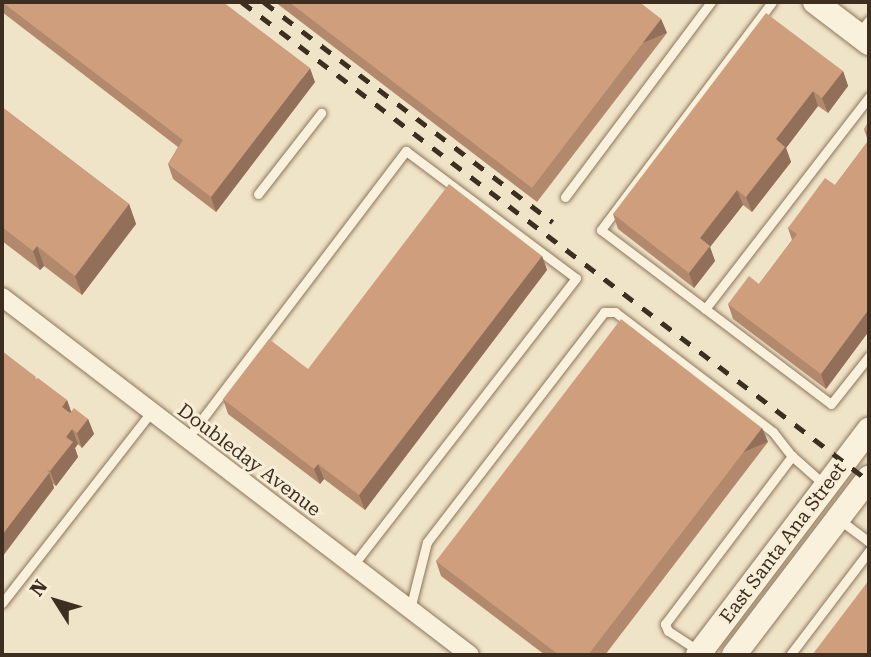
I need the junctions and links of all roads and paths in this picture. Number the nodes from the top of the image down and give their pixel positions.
1 (711, 2) edge
2 (772, 2) edge
3 (815, 2) edge
4 (865, 33) edge
5 (869, 97) edge
6 (321, 113) dead end
7 (258, 194) dead end
8 (565, 197) dead end
9 (2, 297) edge
10 (705, 309) junction
11 (869, 356) edge
12 (151, 412) junction
13 (869, 432) edge
14 (187, 439) junction
15 (792, 456) junction
16 (869, 478) edge
17 (826, 486) junction
18 (838, 519) junction
19 (869, 542) edge
20 (869, 551) edge
21 (353, 566) junction
22 (2, 603) edge
23 (410, 609) junction
24 (699, 653) edge
25 (470, 655) edge
26 (734, 655) edge
27 (790, 655) edge

1 - 8 lane
2 - 10 lane
3 - 4 street
5 - 10 lane
6 - 7 lane
9 - 12 street, Doubleday Avenue
10 - 11 lane
12 - 14 street, Doubleday Avenue
12 - 22 lane
13 - 17 street, East Santa Ana Street
14 - 21 street, Doubleday Avenue
14 - 21 lane
15 - 17 lane
15 - 23 lane
15 - 24 lane
16 - 18 street, East Santa Ana Street
17 - 24 street, East Santa Ana Street
18 - 19 lane
18 - 26 street, East Santa Ana Street
20 - 27 lane
21 - 23 street, Doubleday Avenue
23 - 25 street, Doubleday Avenue

